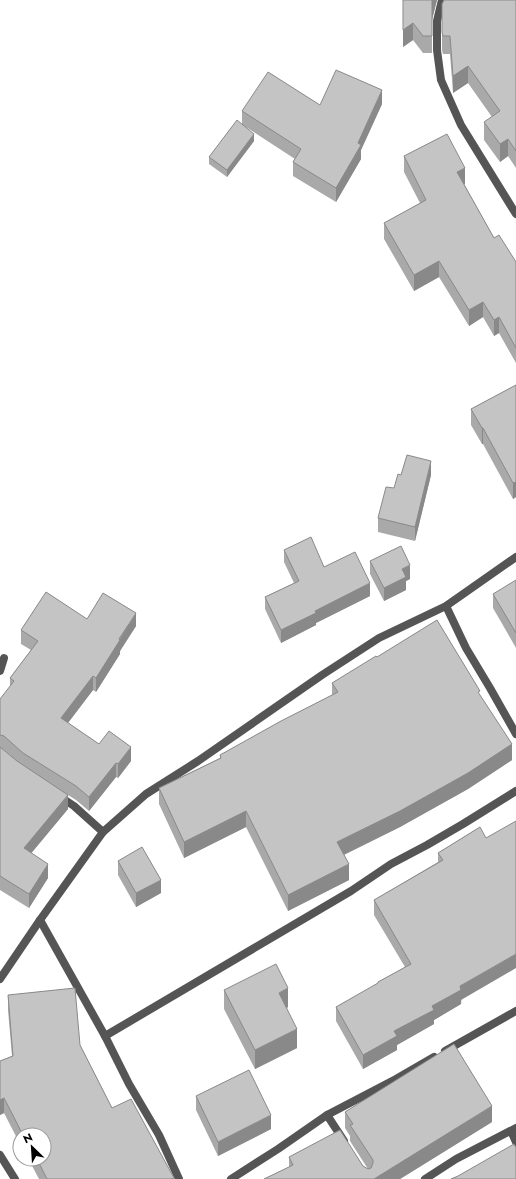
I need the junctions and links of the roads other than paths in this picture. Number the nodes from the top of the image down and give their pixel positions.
1 (442, 0) edge
2 (516, 214) edge
3 (516, 557) edge
4 (446, 606) junction
5 (4, 658) dead end
6 (0, 671) edge
7 (516, 734) edge
8 (52, 791) edge
9 (516, 791) edge
10 (103, 832) junction
11 (40, 920) junction
12 (0, 979) edge
13 (516, 1011) edge
14 (105, 1036) junction
15 (327, 1115) junction
16 (513, 1129) edge
17 (516, 1142) edge
18 (346, 1145) edge
19 (0, 1156) edge
20 (15, 1179) edge
21 (179, 1179) edge
22 (231, 1179) edge
23 (425, 1179) edge

1 - 2 street
3 - 4 street
4 - 7 street
4 - 10 street
5 - 6 street
8 - 10 street
9 - 14 street
10 - 11 street
11 - 12 street
11 - 14 street
13 - 15 street
14 - 21 street
15 - 18 street
15 - 22 street
16 - 17 street
16 - 23 street
19 - 20 street

